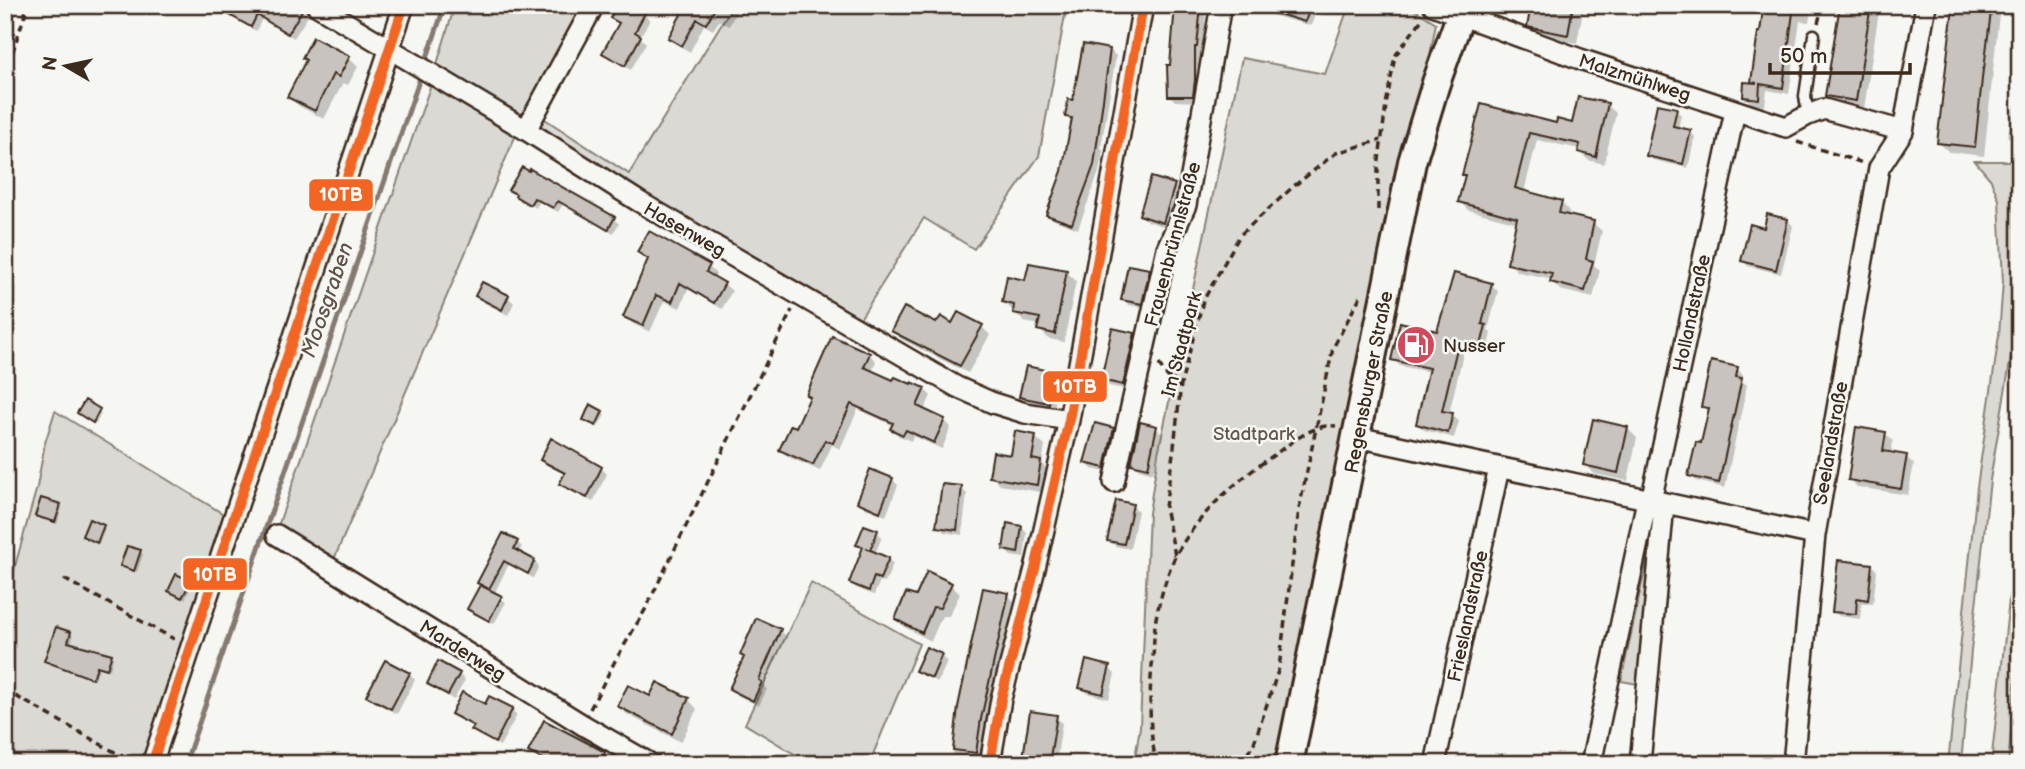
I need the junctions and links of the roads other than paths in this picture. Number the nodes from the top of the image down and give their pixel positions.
1 (316, 5) edge
2 (404, 5) edge
3 (594, 5) edge
4 (1143, 5) edge
5 (1221, 5) edge
6 (1926, 5) edge
7 (1429, 10) edge
8 (1463, 11) edge
9 (1814, 35) dead end
10 (389, 50) junction
11 (1735, 111) junction
12 (1808, 114) junction
13 (526, 130) junction
14 (1903, 131) junction
15 (1069, 420) junction
16 (1358, 434) junction
17 (1499, 468) junction
18 (1114, 482) dead end
19 (1654, 502) junction
20 (277, 535) dead end
21 (1815, 535) junction
22 (152, 764) edge
23 (651, 764) edge
24 (990, 764) edge
25 (1289, 764) edge
26 (1436, 764) edge
27 (1591, 764) edge
28 (1640, 764) edge
29 (1793, 764) edge

1 - 10 street, Hasenweg
2 - 10 street
3 - 13 street
4 - 15 street
5 - 18 street, Frauenbrünnlstraße
6 - 14 street
7 - 8 street
8 - 11 street, Malzmühlweg
8 - 16 street, Regensburger Straße
9 - 12 lane
10 - 13 street, Hasenweg
10 - 22 street
11 - 12 street, Malzmühlweg
11 - 19 street, Hollandstraße
12 - 14 street, Malzmühlweg
13 - 15 street, Hasenweg
14 - 21 street, Seelandstraße
15 - 24 street
16 - 17 street
16 - 25 street, Regensburger Straße
17 - 19 street
17 - 26 street, Frieslandstraße
19 - 21 street
19 - 27 street, Hollandstraße
19 - 28 street, Hollandstraße
20 - 23 street, Marderweg
21 - 29 street, Seelandstraße

